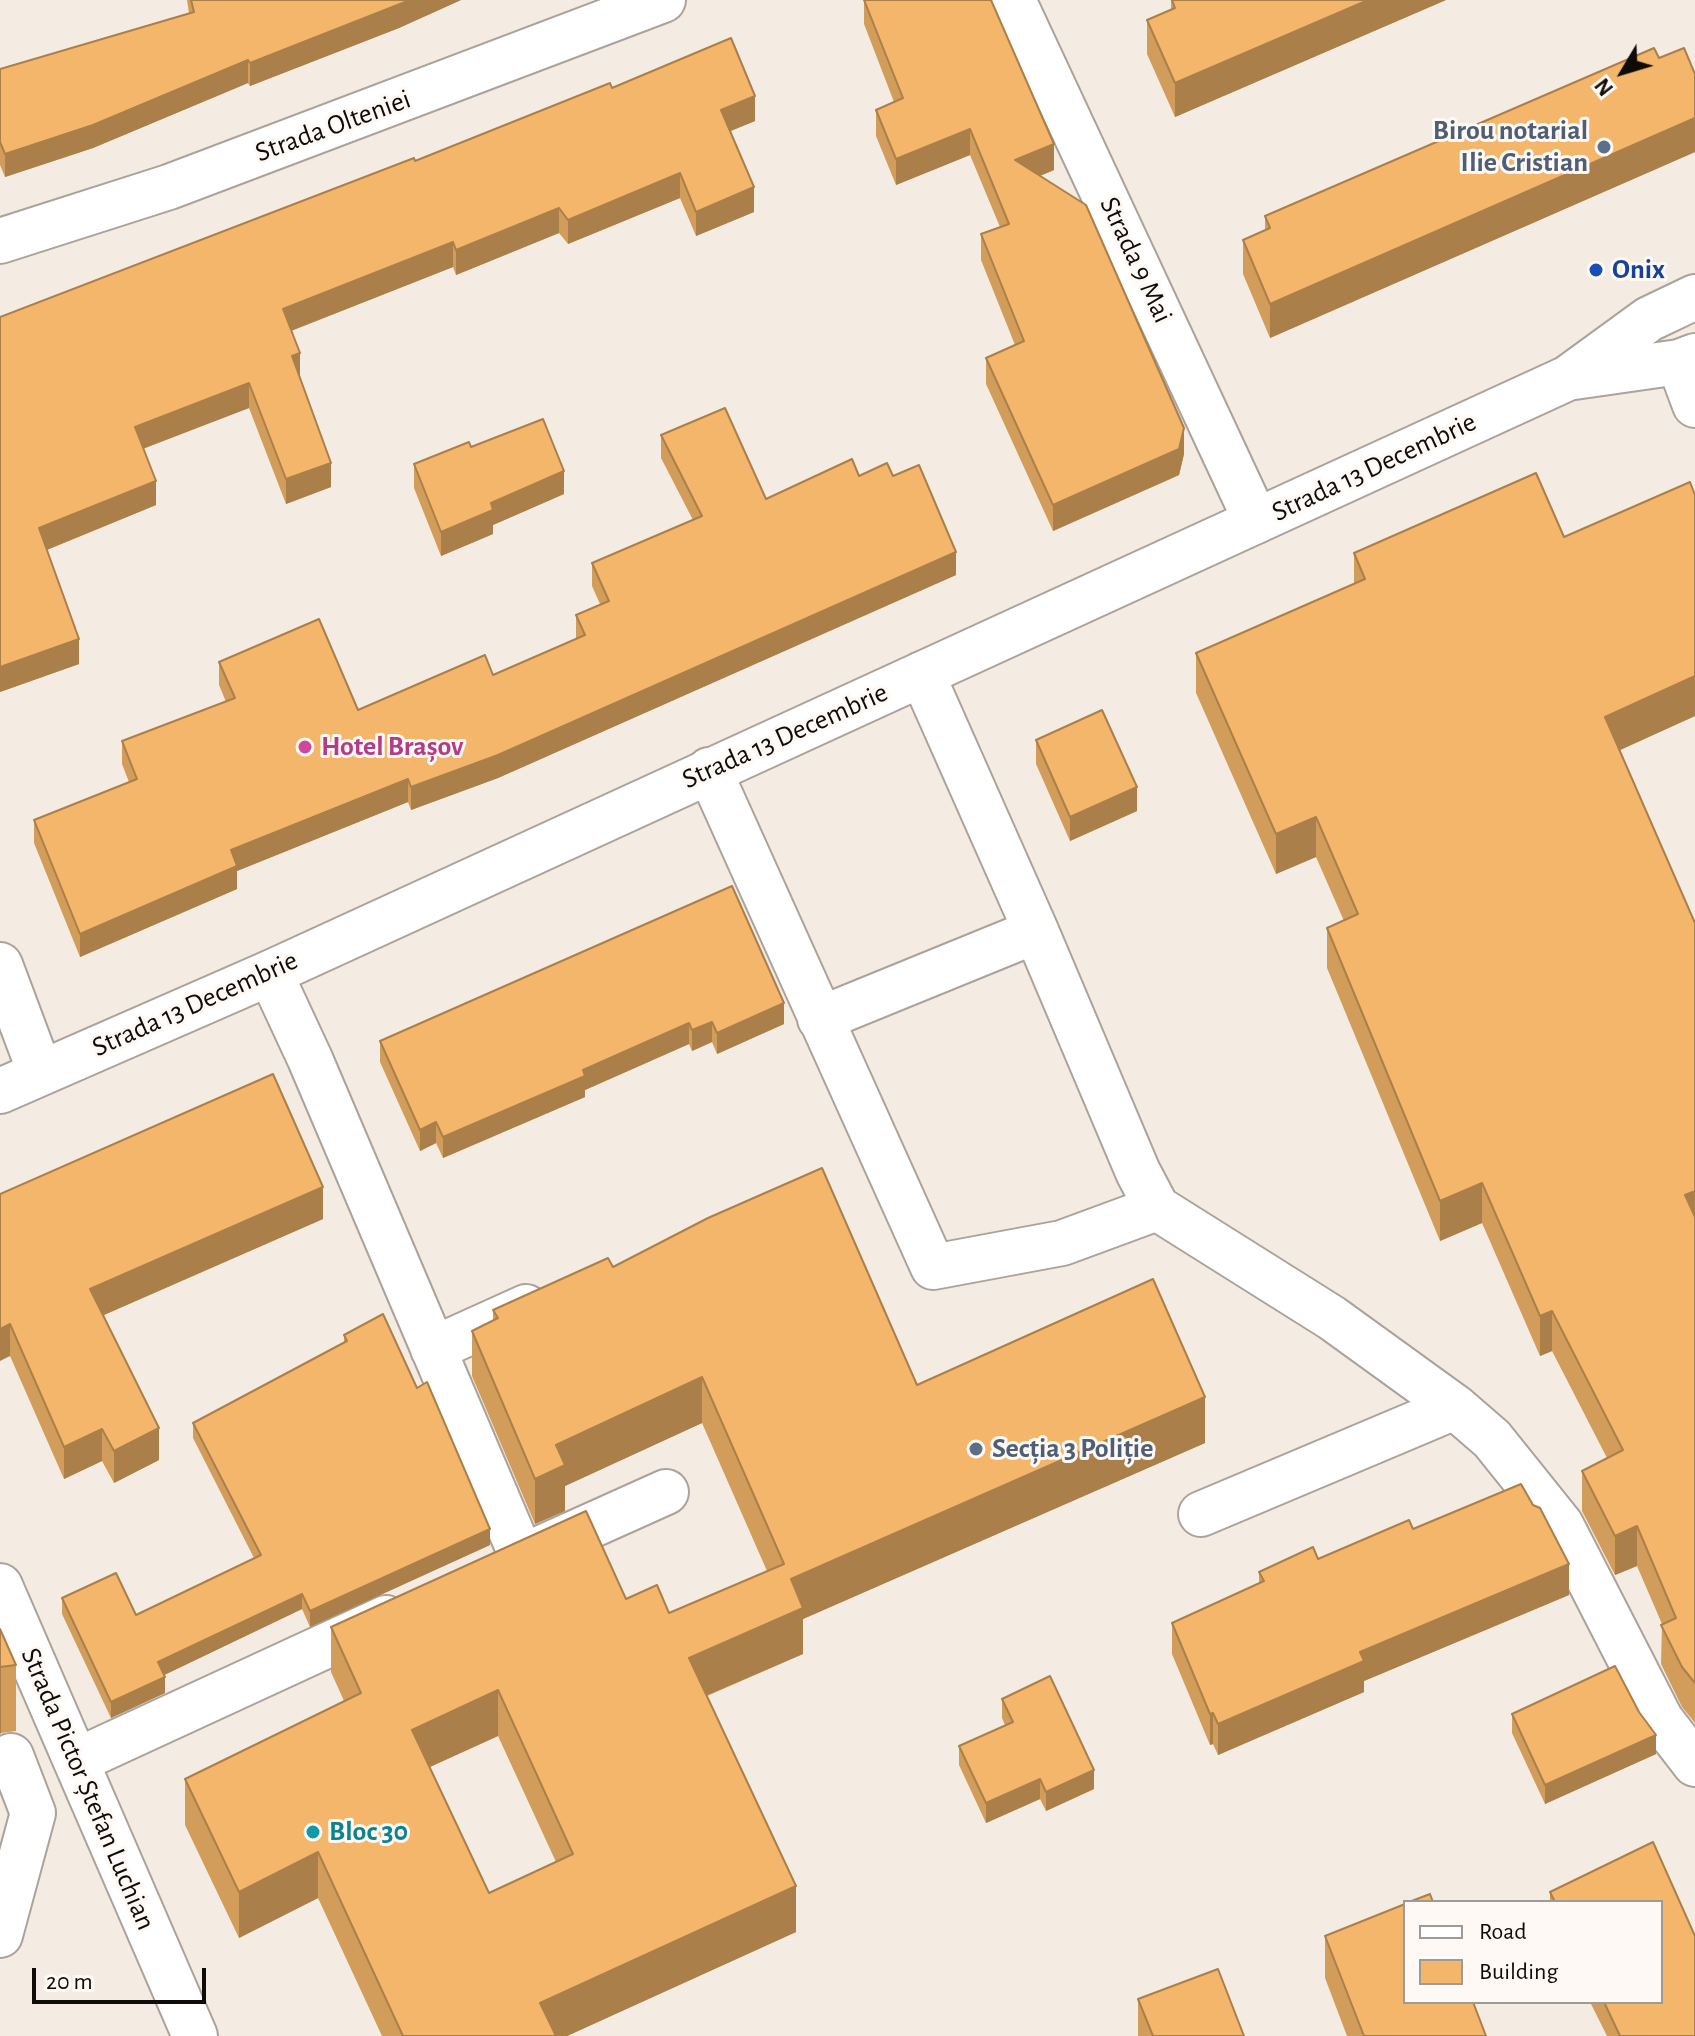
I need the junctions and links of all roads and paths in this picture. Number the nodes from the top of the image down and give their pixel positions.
1 (663, 0) edge
2 (1013, 0) edge
3 (0, 241) edge
4 (1695, 297) edge
5 (1687, 359) edge
6 (1568, 378) junction
7 (1695, 405) edge
8 (1256, 521) junction
9 (922, 674) junction
10 (709, 770) junction
11 (1036, 931) junction
12 (0, 965) edge
13 (270, 973) junction
14 (820, 1019) junction
15 (40, 1072) junction
16 (0, 1091) edge
17 (1157, 1208) junction
18 (558, 1293) edge
19 (433, 1349) junction
20 (1455, 1407) junction
21 (666, 1492) dead end
22 (1201, 1514) dead end
23 (522, 1557) junction
24 (479, 1576) edge
25 (0, 1586) edge
26 (423, 1601) edge
27 (70, 1747) junction
28 (5, 1759) edge
29 (1695, 1764) edge
30 (0, 1935) edge
31 (195, 2036) edge

1 - 3 main road, Strada Olteniei
2 - 8 main road, Strada 9 Mai
4 - 6 main road, Strada 13 Decembrie
5 - 6 main road, Strada 13 Decembrie
5 - 7 main road
6 - 8 main road, Strada 13 Decembrie
8 - 9 main road, Strada 13 Decembrie
9 - 10 main road, Strada 13 Decembrie
9 - 11 main road
10 - 13 main road, Strada 13 Decembrie
10 - 14 main road
11 - 14 main road
11 - 17 main road
12 - 15 main road
13 - 15 main road, Strada 13 Decembrie
13 - 19 main road
14 - 17 main road
15 - 16 main road, Strada 13 Decembrie
17 - 20 main road
18 - 19 main road
19 - 23 main road
20 - 22 main road
20 - 29 main road
21 - 23 main road
23 - 24 main road
25 - 27 main road, Strada Pictor Ștefan Luchian
26 - 27 main road
27 - 28 main road
27 - 31 main road, Strada Pictor Ștefan Luchian
28 - 30 main road

